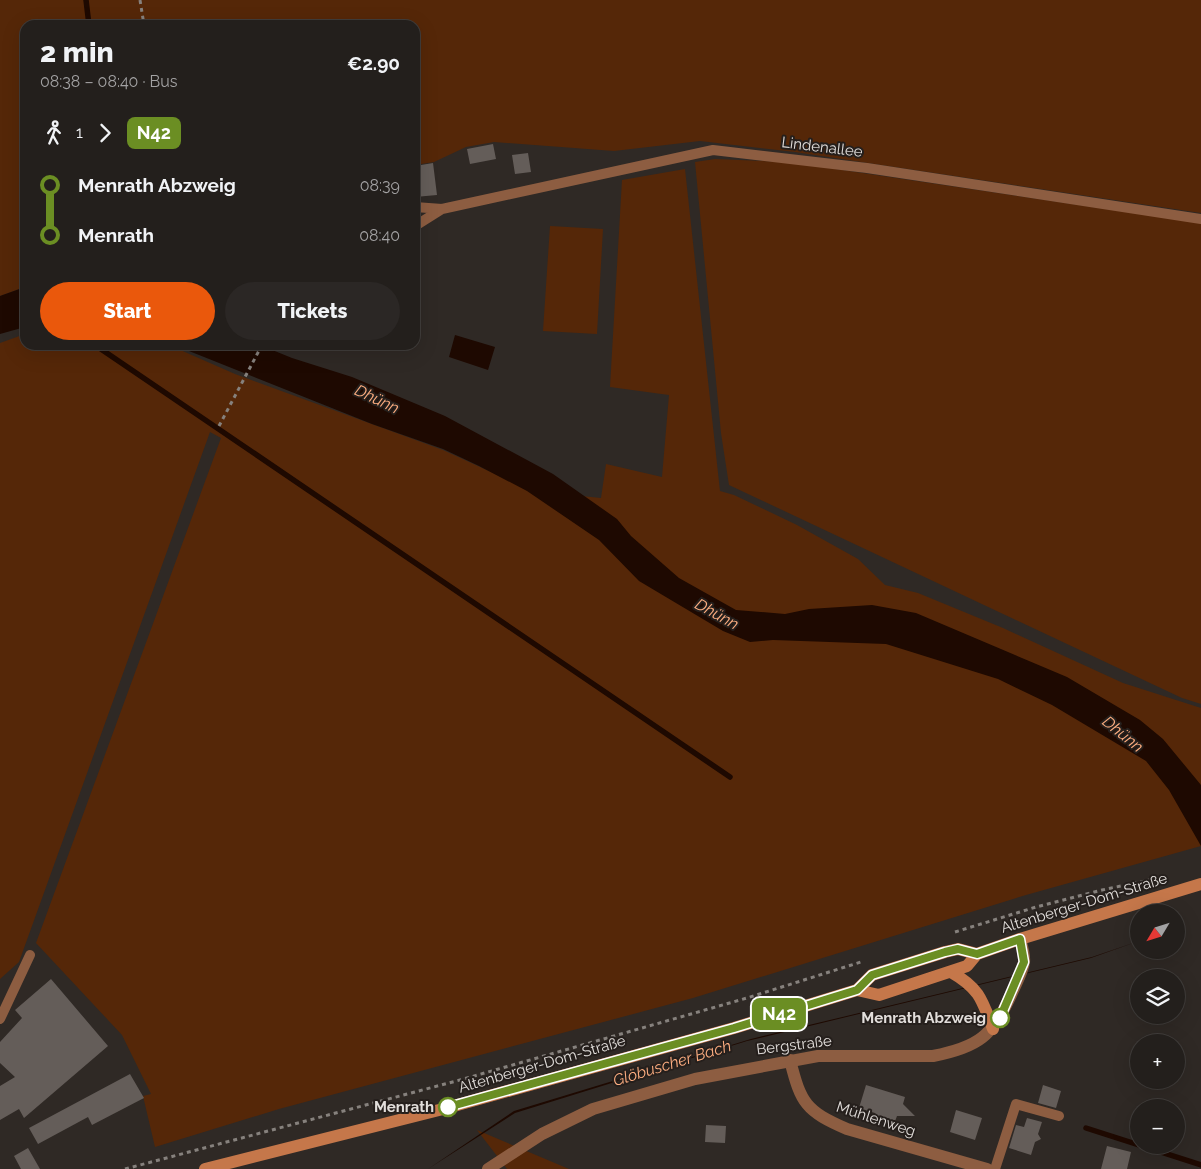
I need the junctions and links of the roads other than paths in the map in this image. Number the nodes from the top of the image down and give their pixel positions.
1 (420, 207) edge
2 (442, 209) junction
3 (1201, 219) edge
4 (420, 223) edge
5 (1201, 884) edge
6 (1020, 939) junction
7 (977, 954) junction
8 (30, 955) dead end
9 (951, 972) junction
10 (857, 990) junction
11 (0, 1019) edge
12 (993, 1029) junction
13 (790, 1060) junction
14 (1059, 1116) dead end
15 (205, 1169) edge
16 (488, 1169) edge
17 (987, 1169) edge
18 (995, 1169) edge

1 - 2 lane, Lindenallee
2 - 3 lane, Lindenallee
2 - 4 lane, Lindenallee
5 - 6 main road, Altenberger-Dom-Straße
6 - 7 main road, Altenberger-Dom-Straße
6 - 12 street
7 - 9 main road, Altenberger-Dom-Straße
7 - 10 main road, Altenberger-Dom-Straße
8 - 11 lane
9 - 10 main road, Altenberger-Dom-Straße
9 - 12 main road
10 - 15 main road, Altenberger-Dom-Straße
12 - 13 street, Bergstraße
13 - 16 street, Bergstraße
13 - 17 street, Mühlenweg
14 - 18 lane

